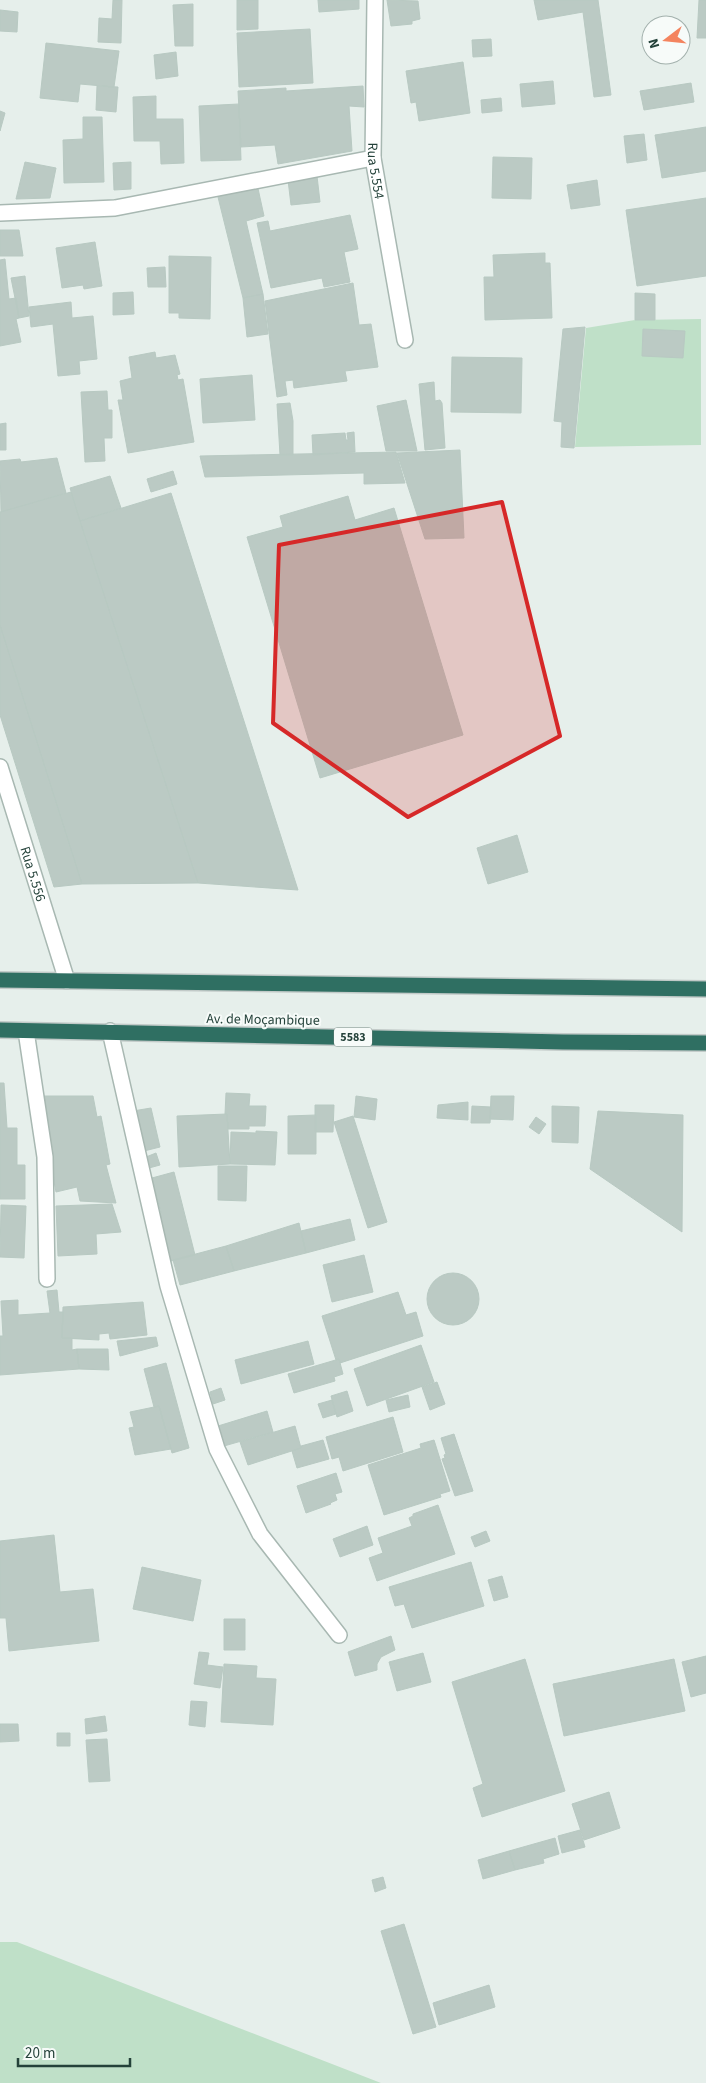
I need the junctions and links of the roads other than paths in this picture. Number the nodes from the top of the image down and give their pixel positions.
1 (375, 0) edge
2 (373, 158) junction
3 (0, 213) edge
4 (405, 340) dead end
5 (0, 767) edge
6 (0, 980) edge
7 (67, 981) junction
8 (706, 989) edge
9 (0, 1030) edge
10 (26, 1031) junction
11 (110, 1032) junction
12 (706, 1043) edge
13 (48, 1279) dead end
14 (339, 1635) dead end

1 - 2 street, Rua 5.554
2 - 3 street
2 - 4 street, Rua 5.554
5 - 7 street, Rua 5.556
6 - 7 highway
7 - 8 highway
9 - 10 highway, Av. de Moçambique / 5583
10 - 11 highway, Av. de Moçambique / 5583
10 - 13 street
11 - 12 highway, Av. de Moçambique / 5583
11 - 14 street

